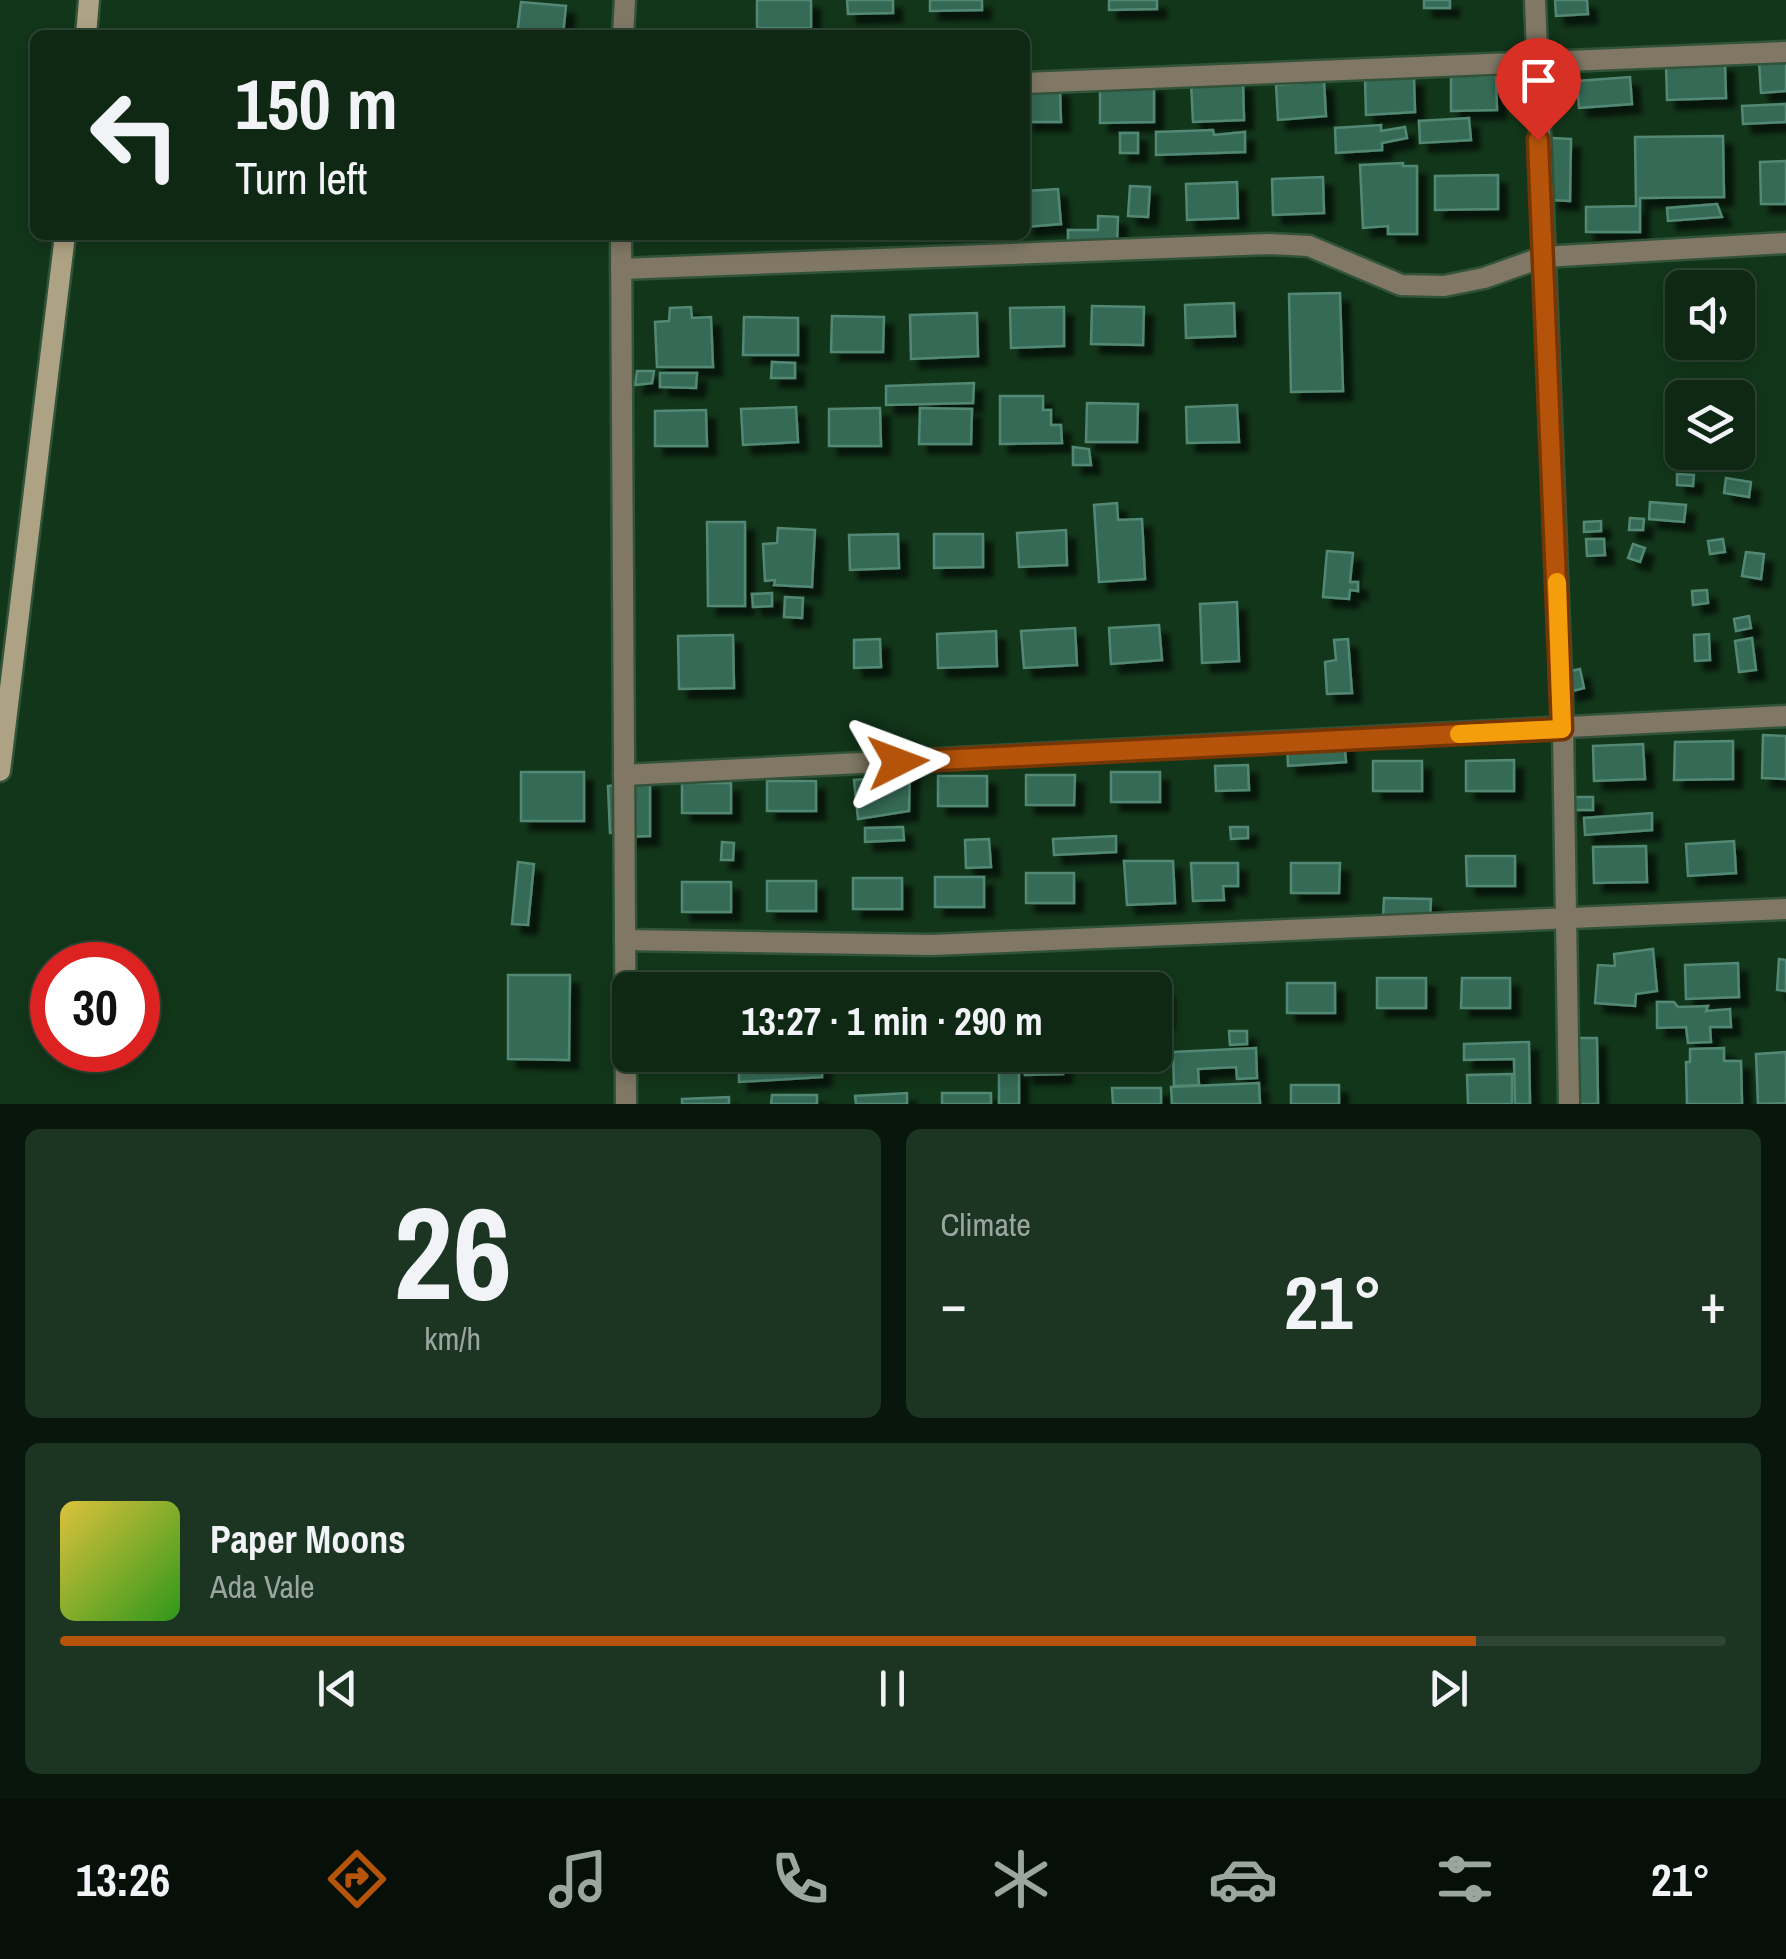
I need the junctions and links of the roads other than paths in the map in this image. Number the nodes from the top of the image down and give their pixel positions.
1 (89, 0) edge
2 (625, 0) edge
3 (1535, 0) edge
4 (86, 30) edge
5 (623, 30) edge
6 (1786, 52) edge
7 (1535, 62) junction
8 (1030, 83) edge
9 (63, 240) edge
10 (620, 240) edge
11 (1786, 242) edge
12 (1543, 257) junction
13 (621, 269) junction
14 (1786, 716) edge
15 (1562, 729) junction
16 (0, 771) edge
17 (624, 775) junction
18 (1786, 909) edge
19 (1567, 921) junction
20 (625, 940) junction
21 (626, 1104) edge
22 (1568, 1104) edge

1 - 4 street
2 - 5 street
3 - 7 street
6 - 7 street
7 - 8 street
7 - 12 street
9 - 16 street
10 - 13 street
11 - 12 street
12 - 13 street
12 - 15 street
13 - 17 street
14 - 15 street
15 - 17 street
15 - 19 street
17 - 20 street
18 - 19 street
19 - 20 street
19 - 22 street
20 - 21 street

